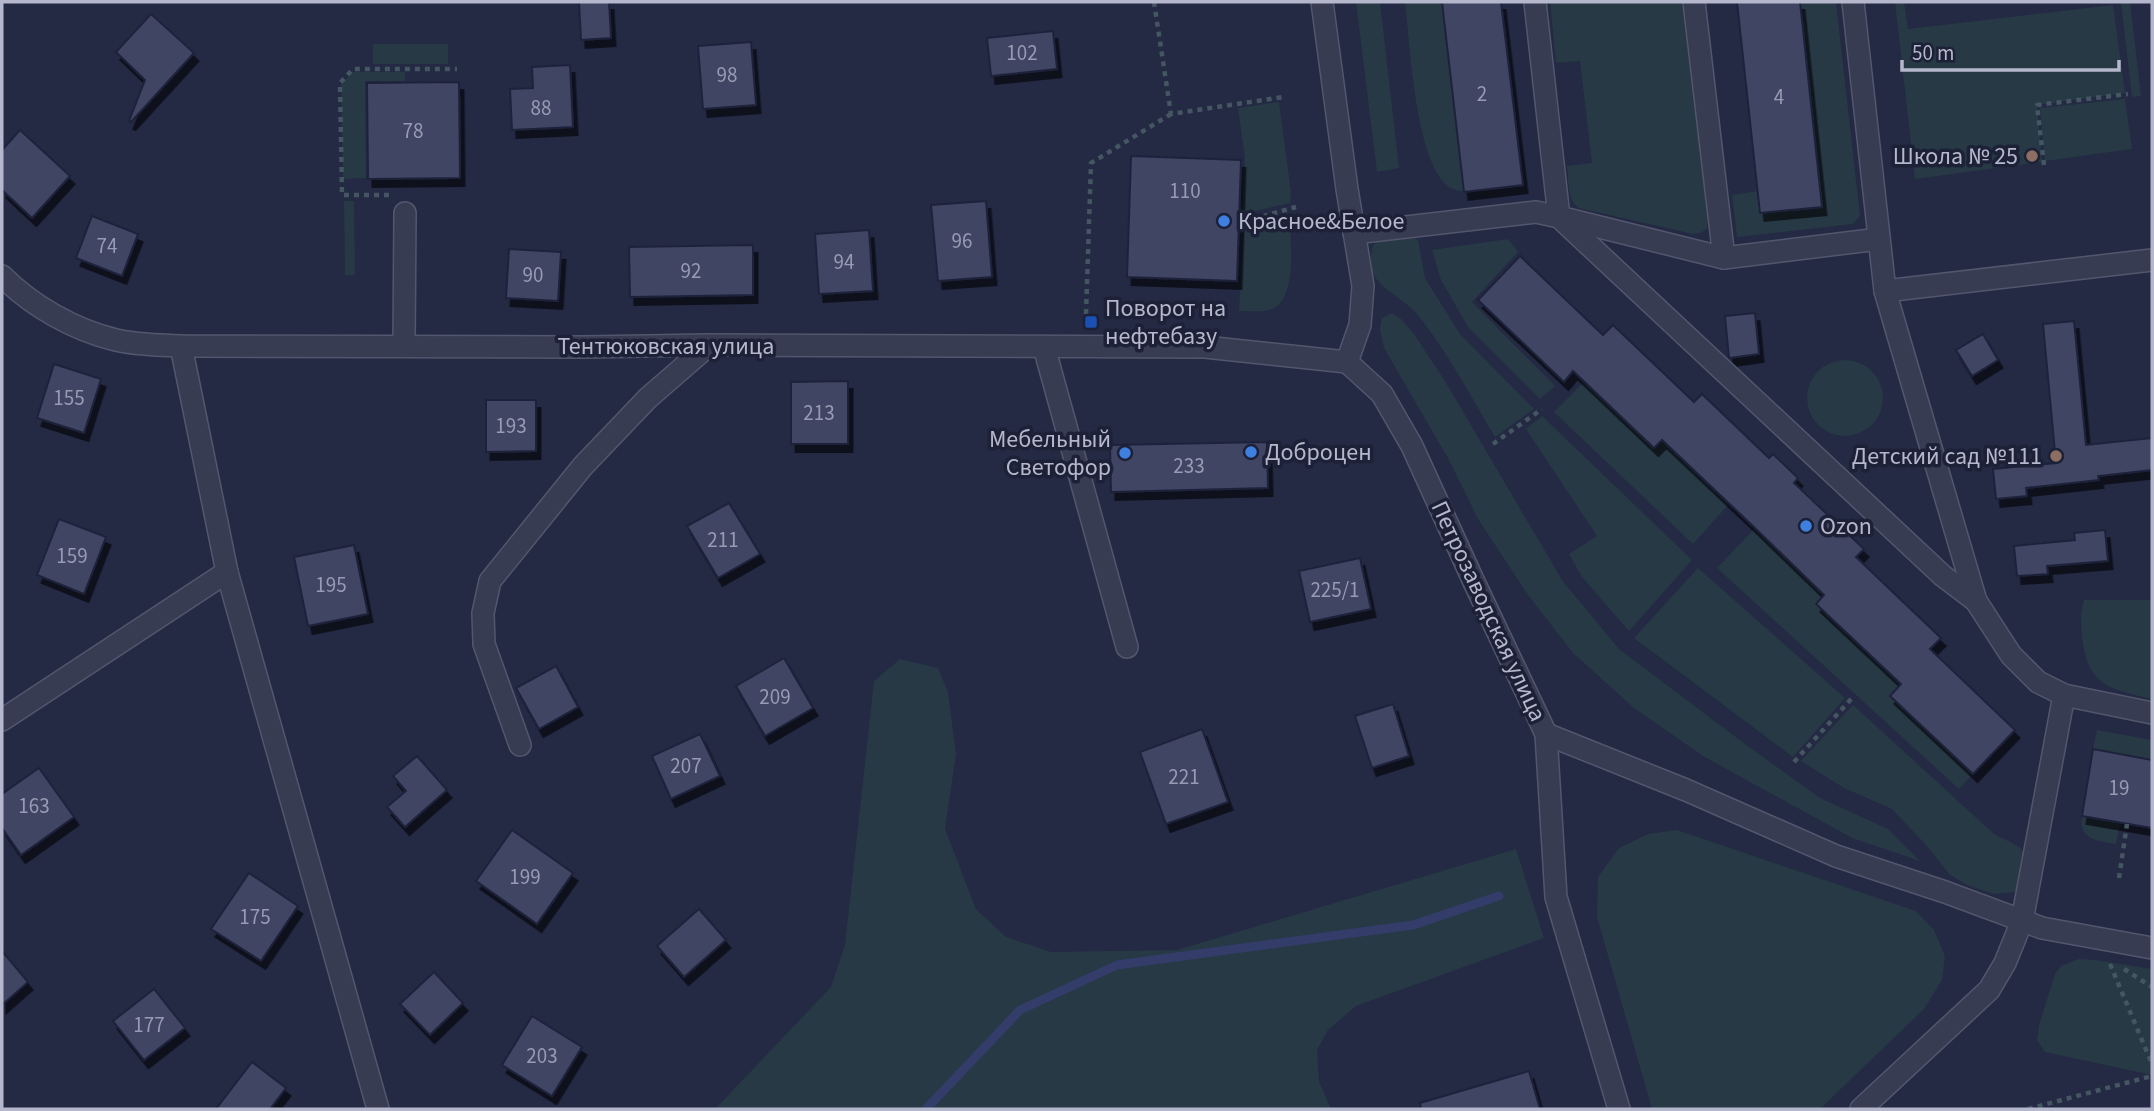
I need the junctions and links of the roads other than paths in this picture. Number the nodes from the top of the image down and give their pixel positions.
1 (1322, 2) edge
2 (1535, 2) edge
3 (1694, 2) edge
4 (1853, 2) edge
5 (405, 213) road end
6 (1559, 217) junction
7 (1354, 233) junction
8 (1880, 239) junction
9 (1724, 258) junction
10 (2152, 260) edge
11 (2, 276) edge
12 (1885, 291) junction
13 (709, 345) junction
14 (181, 346) junction
15 (404, 346) junction
16 (1044, 347) junction
17 (1347, 362) junction
18 (227, 572) junction
19 (1976, 601) junction
20 (1126, 647) dead end
21 (2064, 695) junction
22 (2152, 713) edge
23 (2, 720) edge
24 (1546, 734) junction
25 (520, 745) dead end
26 (2022, 921) junction
27 (2152, 948) edge
28 (379, 1109) edge
29 (1619, 1109) edge
30 (1861, 1109) edge

1 - 7 street
2 - 6 street
3 - 9 street
4 - 8 street
5 - 15 street
6 - 7 street
6 - 9 street
6 - 19 street
7 - 17 street
8 - 9 street
8 - 12 street
10 - 12 street
11 - 14 street, Тентюковская улица
12 - 19 street
13 - 15 street, Тентюковская улица
13 - 16 street, Тентюковская улица
13 - 25 street
14 - 15 street, Тентюковская улица
14 - 18 street
16 - 17 street, Тентюковская улица
16 - 20 street
17 - 24 street, Петрозаводская улица
18 - 23 street
18 - 28 street
19 - 21 street
21 - 22 street
21 - 26 street
24 - 26 street, Петрозаводская улица
24 - 29 street
26 - 27 street, Петрозаводская улица
26 - 30 street

